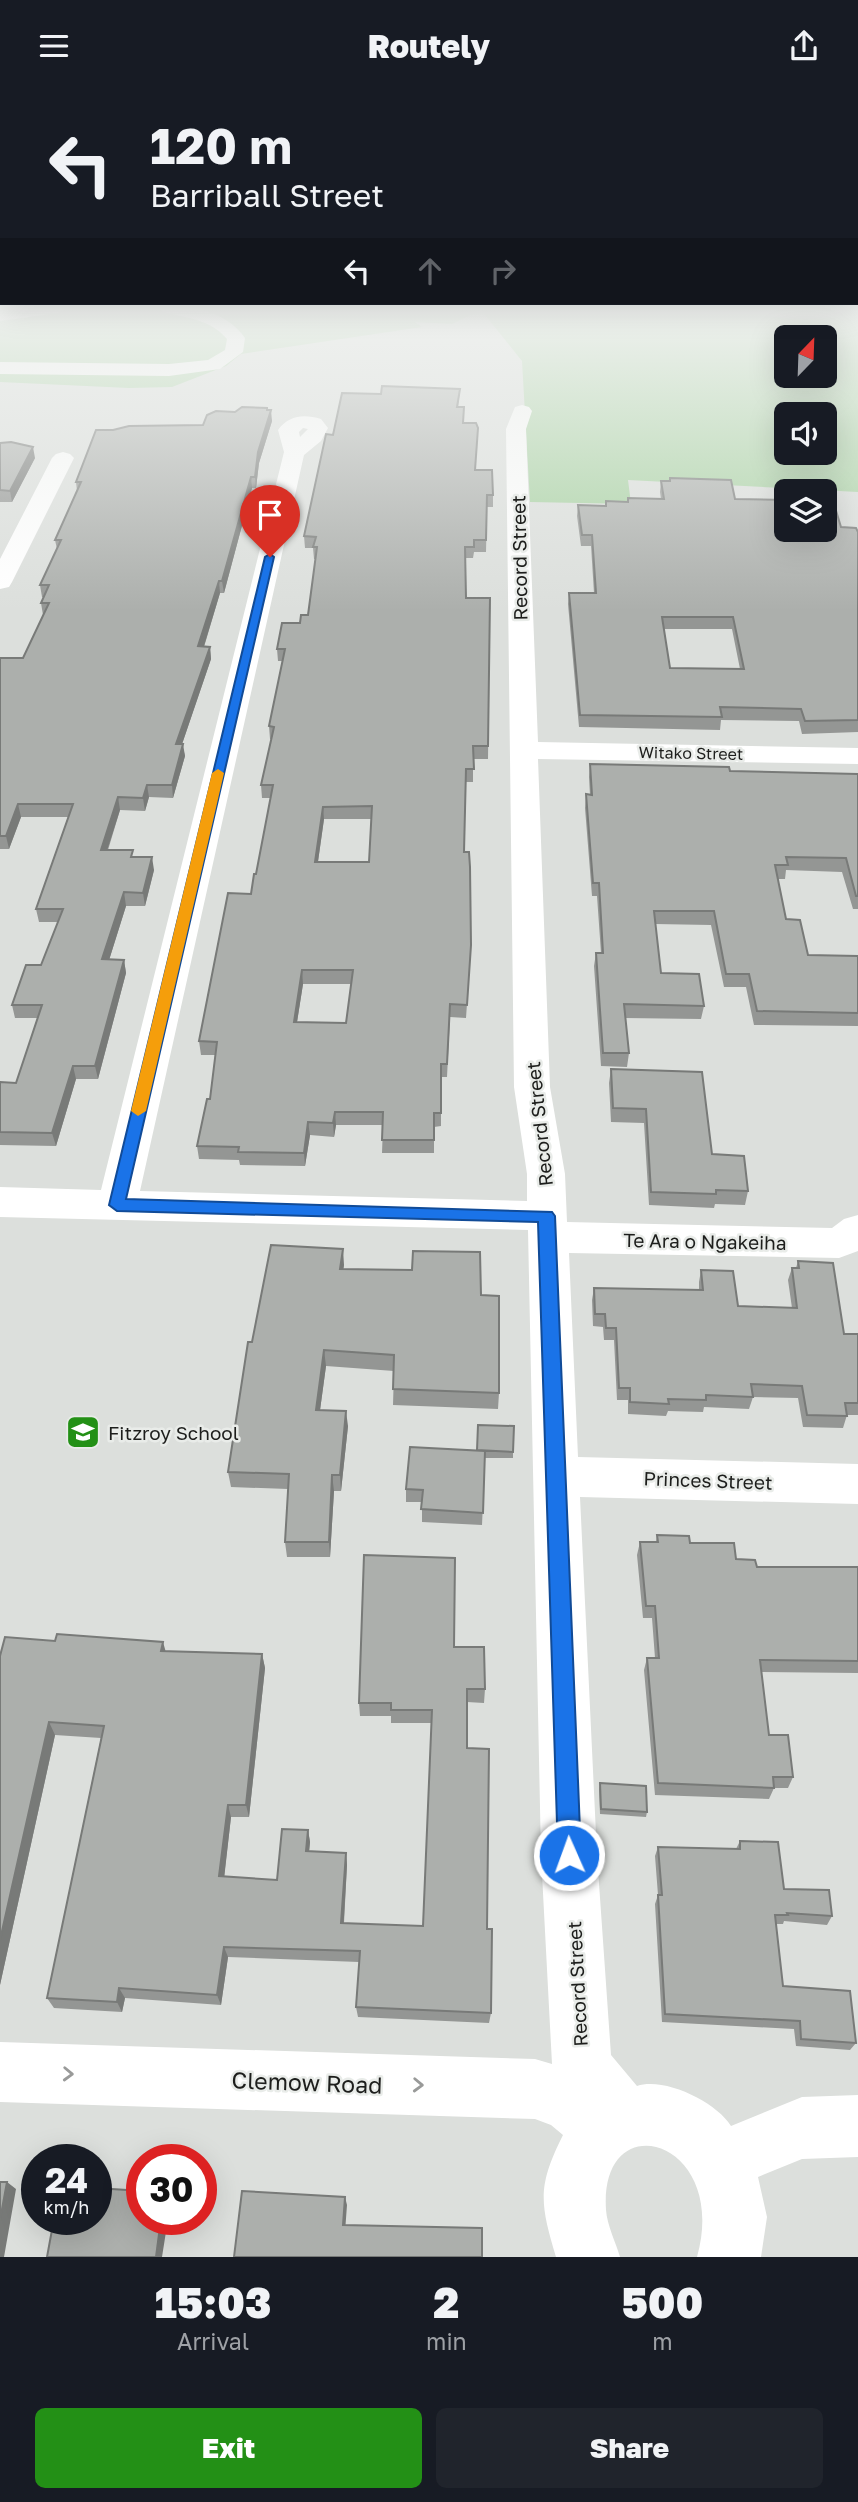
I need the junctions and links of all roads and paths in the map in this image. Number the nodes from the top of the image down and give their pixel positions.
1 (522, 411) dead end
2 (295, 451) dead end
3 (63, 457) dead end
4 (0, 582) edge
5 (524, 750) junction
6 (858, 756) edge
7 (0, 1202) edge
8 (117, 1205) junction
9 (547, 1227) junction
10 (858, 1230) edge
11 (557, 1476) junction
12 (858, 1485) edge
13 (0, 2072) edge
14 (613, 2123) junction
15 (858, 2126) edge
16 (720, 2162) junction
17 (588, 2257) edge
18 (729, 2257) edge

1 - 5 street, Record Street
2 - 8 street
3 - 4 street
5 - 6 street, Witako Street
5 - 9 street, Record Street
7 - 8 street, Te Ara o Ngakeiha
8 - 9 street, Te Ara o Ngakeiha
9 - 10 street, Te Ara o Ngakeiha
9 - 11 street, Record Street
11 - 12 street, Princes Street
11 - 14 street, Record Street
13 -> 14 street, Clemow Road
14 - 16 street
14 - 17 street
15 - 16 street
16 - 18 street

